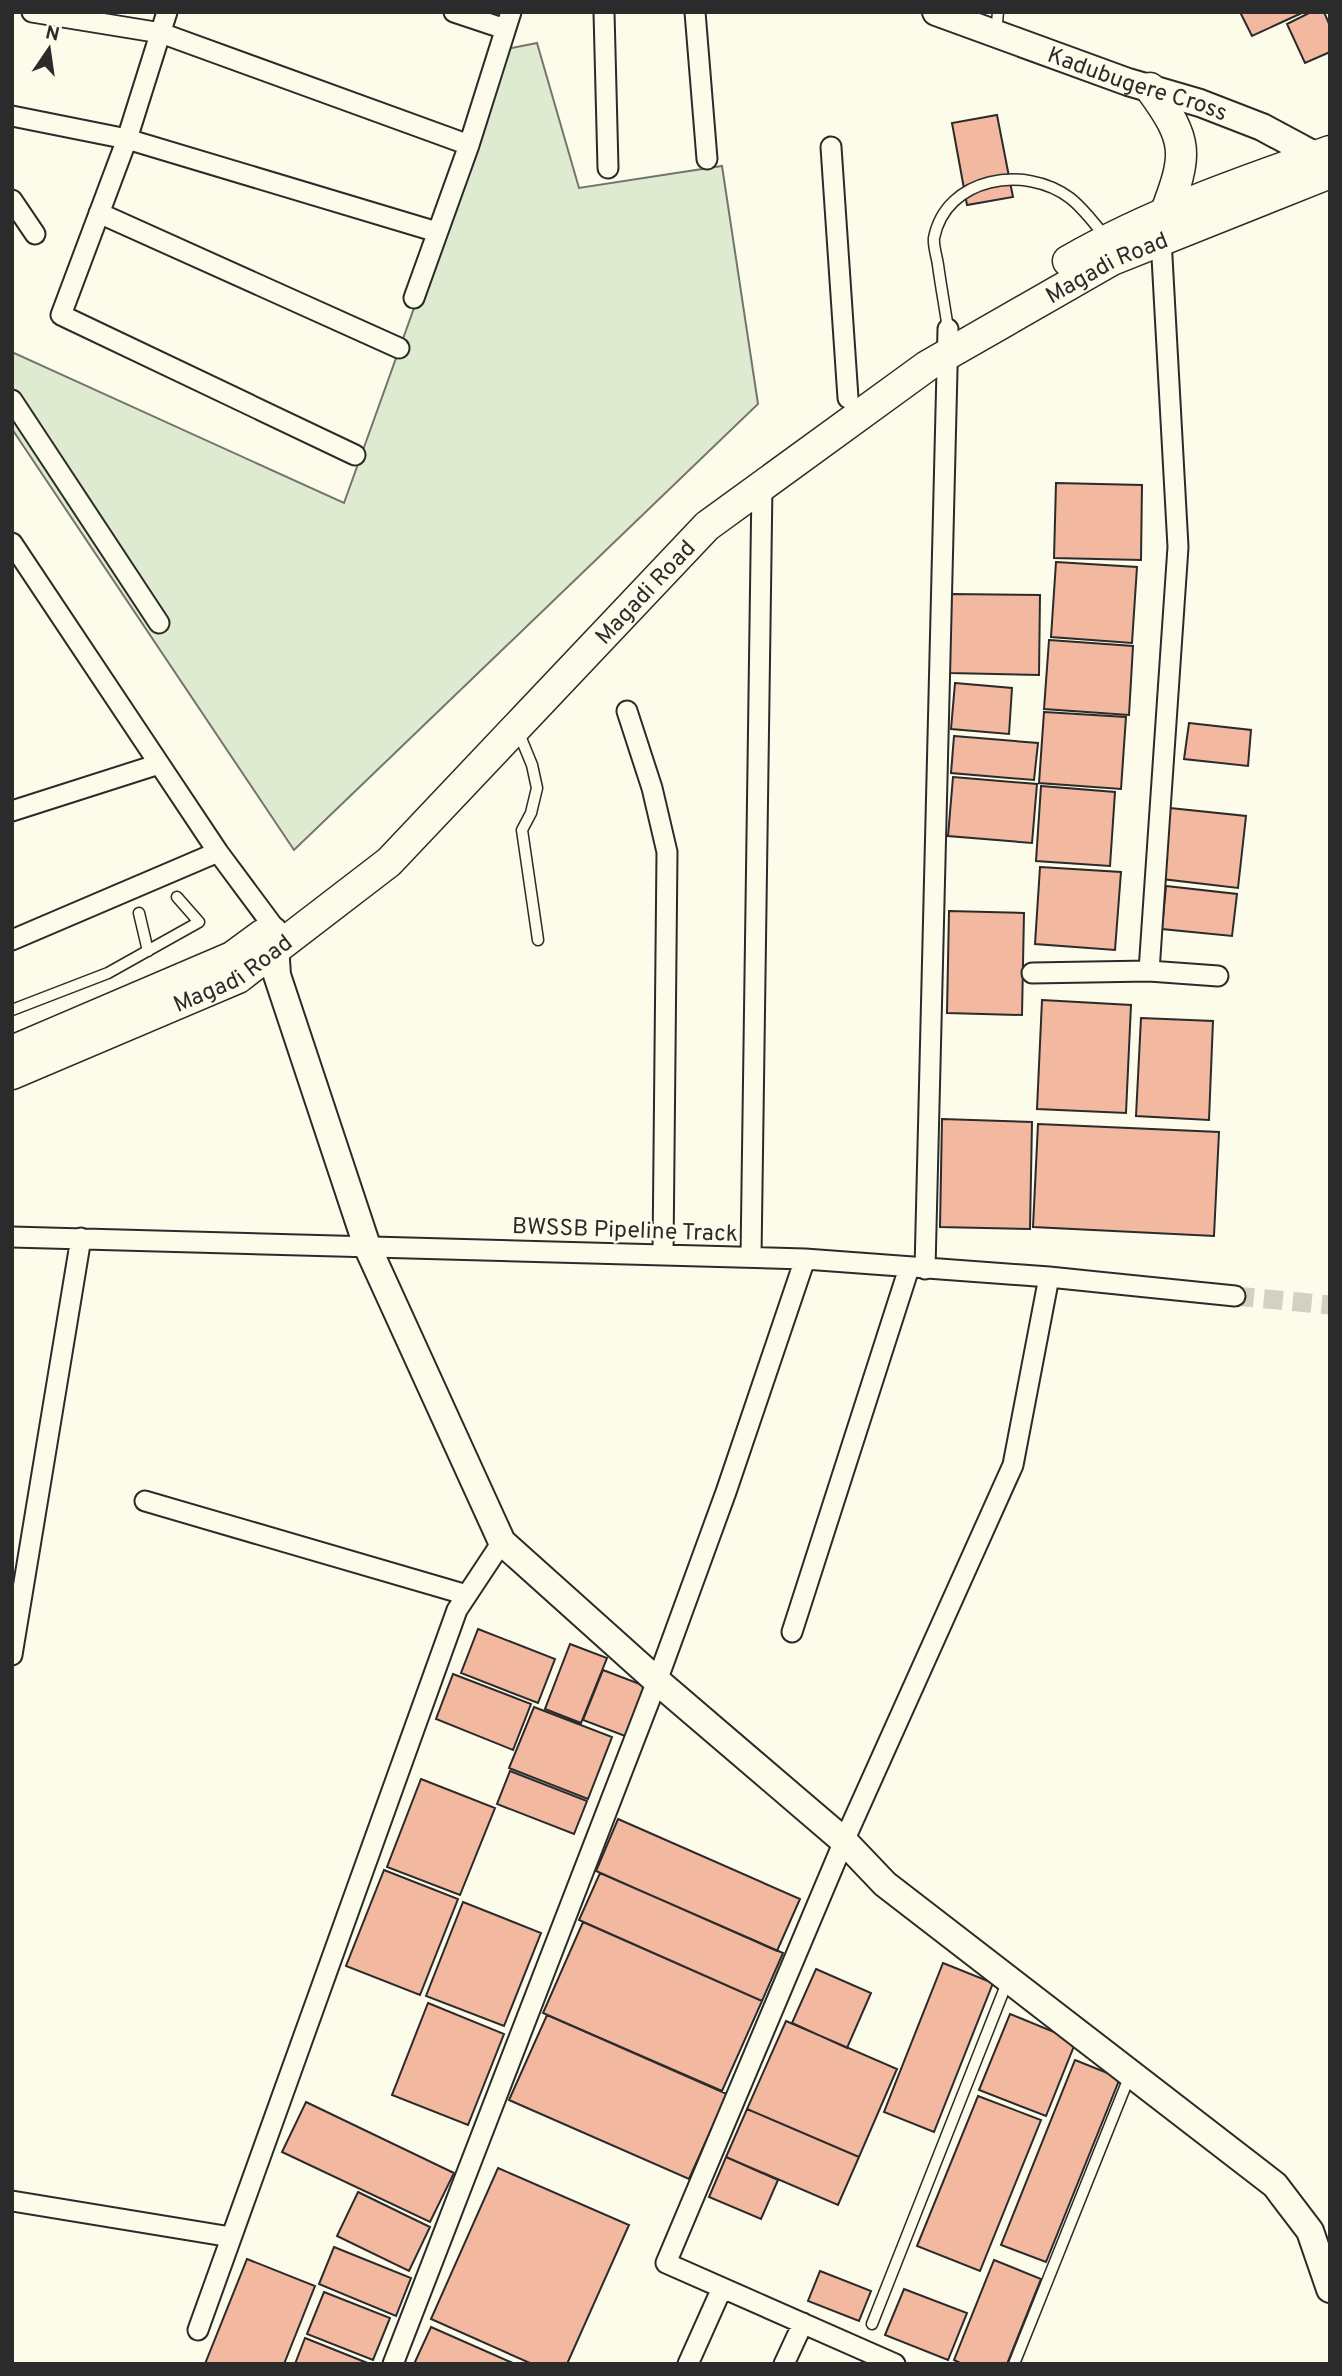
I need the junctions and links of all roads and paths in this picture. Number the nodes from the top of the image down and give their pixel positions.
1 (32, 12) edge
2 (167, 12) edge
3 (454, 12) edge
4 (604, 12) edge
5 (695, 12) edge
6 (937, 12) edge
7 (508, 21) edge
8 (997, 23) edge
9 (161, 33) junction
10 (1150, 88) junction
11 (12, 116) edge
12 (127, 139) junction
13 (469, 145) junction
14 (831, 147) dead end
15 (707, 159) dead end
16 (1326, 163) edge
17 (608, 168) dead end
18 (12, 200) edge
19 (99, 213) junction
20 (1163, 226) junction
21 (437, 232) junction
22 (35, 234) dead end
23 (1107, 239) junction
24 (414, 298) dead end
25 (948, 341) junction
26 (399, 348) dead end
27 (848, 398) junction
28 (12, 400) edge
29 (355, 455) dead end
30 (762, 485) junction
31 (12, 543) edge
32 (159, 623) dead end
33 (628, 711) dead end
34 (516, 727) junction
35 (159, 764) junction
36 (12, 811) edge
37 (218, 852) junction
38 (177, 897) dead end
39 (139, 913) dead end
40 (274, 937) junction
41 (12, 940) edge
42 (538, 940) dead end
43 (148, 951) junction
44 (1149, 971) junction
45 (1032, 973) dead end
46 (1218, 976) dead end
47 (12, 1010) edge
48 (12, 1051) edge
49 (12, 1074) edge
50 (12, 1237) edge
51 (81, 1238) junction
52 (368, 1246) junction
53 (663, 1254) junction
54 (751, 1257) junction
55 (805, 1258) junction
56 (917, 1268) junction
57 (1049, 1277) junction
58 (1236, 1296) tunnel mouth
59 (145, 1501) dead end
60 (502, 1542) junction
61 (467, 1595) junction
62 (792, 1632) dead end
63 (12, 1655) edge
64 (657, 1681) junction
65 (844, 1841) junction
66 (1008, 1979) junction
67 (1131, 2074) junction
68 (12, 2201) edge
69 (231, 2237) junction
70 (722, 2288) junction
71 (1330, 2289) edge
72 (803, 2323) junction
73 (872, 2324) dead end
74 (198, 2329) dead end
75 (892, 2363) edge
76 (393, 2364) edge
77 (688, 2364) edge
78 (784, 2364) edge
79 (1014, 2364) edge

1 - 9 street
2 - 9 street
3 - 7 street
4 - 17 street
5 - 15 street
6 - 8 street, Kadubugere Cross
7 - 13 street
8 - 10 street, Kadubugere Cross
9 - 12 street
9 - 13 street
10 - 16 street, Kadubugere Cross
10 - 20 main road
11 - 12 street
12 - 19 street
12 - 21 street
13 - 21 street
14 - 27 street
16 - 20 main road, Magadi Road
18 - 22 street
19 - 26 street
19 - 29 street
20 - 23 main road, Magadi Road
20 - 25 main road, Magadi Road
20 - 44 street
21 - 24 street
23 - 25 main road, Magadi Road
23 - 25 lane
25 - 27 main road, Magadi Road
25 - 30 main road, Magadi Road
25 - 56 street
27 - 40 main road, Magadi Road
28 - 32 street
30 - 34 main road, Magadi Road
30 - 54 street
31 - 35 street
33 - 53 street
34 - 40 main road, Magadi Road
34 - 42 lane
35 - 36 street
35 - 37 street
37 - 40 street
37 - 41 street
38 - 43 lane
39 - 43 lane
40 - 48 main road, Magadi Road
40 - 49 main road, Magadi Road
40 - 52 street
43 - 47 lane
44 - 45 street
44 - 46 street
50 - 51 street, BWSSB Pipeline Track
51 - 52 street, BWSSB Pipeline Track
51 - 63 street
52 - 53 street, BWSSB Pipeline Track
52 - 60 street
53 - 54 street, BWSSB Pipeline Track
54 - 55 street, BWSSB Pipeline Track
55 - 56 street, BWSSB Pipeline Track
55 - 64 street
56 - 57 street, BWSSB Pipeline Track
56 - 62 street
57 - 58 street, BWSSB Pipeline Track
57 - 65 street
59 - 61 street
60 - 61 street
60 - 64 street
61 - 69 street
64 - 65 street
64 - 76 street
65 - 66 street
65 - 70 street
66 - 67 street
66 - 73 lane
67 - 71 street
67 - 79 lane
68 - 69 street
69 - 74 street
70 - 72 street
70 - 77 street
72 - 75 street
72 - 78 street

